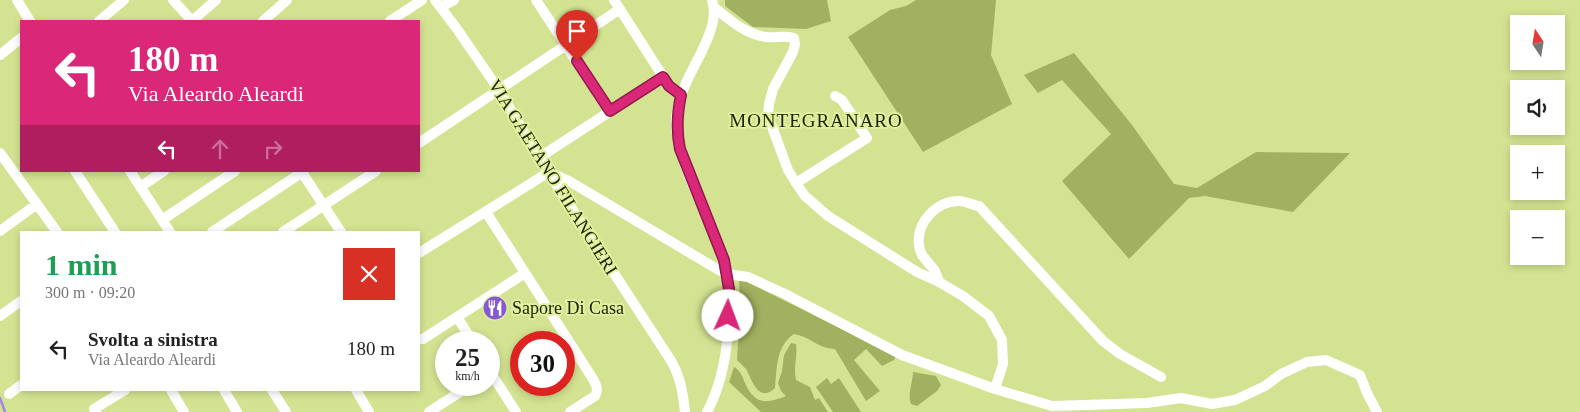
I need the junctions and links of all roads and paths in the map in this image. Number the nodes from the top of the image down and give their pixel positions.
1 (17, 0) edge
2 (124, 0) edge
3 (173, 0) edge
4 (216, 0) edge
5 (287, 0) edge
6 (422, 0) edge
7 (454, 0) edge
8 (536, 0) edge
9 (614, 0) edge
10 (438, 3) edge
11 (713, 4) edge
12 (620, 9) junction
13 (29, 20) edge
14 (100, 20) edge
15 (191, 20) edge
16 (193, 20) edge
17 (264, 20) edge
18 (392, 20) edge
19 (712, 21) junction
20 (735, 24) junction
21 (20, 39) edge
22 (566, 46) junction
23 (0, 55) edge
24 (663, 77) junction
25 (499, 90) junction
26 (681, 95) junction
27 (835, 96) dead end
28 (610, 111) junction
29 (420, 142) edge
30 (0, 153) edge
31 (540, 157) junction
32 (76, 172) edge
33 (131, 172) edge
34 (162, 172) edge
35 (234, 172) edge
36 (302, 172) edge
37 (375, 172) edge
38 (549, 172) junction
39 (796, 183) junction
40 (140, 187) junction
41 (37, 204) junction
42 (324, 206) junction
43 (486, 212) junction
44 (162, 220) junction
45 (0, 230) edge
46 (56, 231) edge
47 (114, 231) edge
48 (169, 231) edge
49 (214, 231) edge
50 (286, 231) edge
51 (340, 231) edge
52 (420, 252) edge
53 (525, 273) junction
54 (727, 274) junction
55 (940, 282) junction
56 (20, 302) edge
57 (0, 316) edge
58 (457, 317) junction
59 (466, 331) edge
60 (420, 339) edge
61 (1161, 376) dead end
62 (20, 387) edge
63 (500, 388) edge
64 (995, 389) junction
65 (122, 391) edge
66 (172, 391) edge
67 (225, 391) edge
68 (273, 391) edge
69 (357, 391) edge
70 (9, 394) dead end
71 (454, 396) edge
72 (96, 412) edge
73 (184, 412) edge
74 (237, 412) edge
75 (286, 412) edge
76 (369, 412) edge
77 (429, 412) edge
78 (516, 412) edge
79 (570, 412) edge
80 (685, 412) edge
81 (707, 412) edge
82 (1378, 412) edge

1 - 13 street
2 - 14 street
3 - 15 street
4 - 16 street
5 - 17 street
6 - 18 street
7 - 10 street
8 - 22 street
9 - 12 street
10 - 25 street, VIA GAETANO FILANGIERI
11 - 19 street
11 - 20 street
12 - 22 street
12 - 24 street
19 - 20 street
19 - 26 street
20 - 39 street
21 - 23 street
22 - 25 street
22 - 28 street
24 - 26 street
24 - 28 street
25 - 29 street
25 - 31 street, VIA GAETANO FILANGIERI
26 - 54 street
27 - 39 street
28 - 31 street
30 - 41 street
31 - 38 street, VIA GAETANO FILANGIERI
32 - 47 street
33 - 40 street
34 - 40 street
35 - 44 street
36 - 42 street
36 - 49 street
37 - 42 street
38 - 43 street
38 - 54 street
38 - 80 street, VIA GAETANO FILANGIERI
39 - 55 street
40 - 44 street
41 - 45 street
41 - 46 street
42 - 50 street
42 - 51 street
43 - 52 street
43 - 53 street
44 - 48 street
53 - 58 street
53 - 79 street
54 - 64 street
54 - 81 street
55 - 61 street
55 - 64 street
56 - 57 street
58 - 59 street
58 - 60 street
62 - 70 street
63 - 78 street
64 - 82 street
65 - 72 street
66 - 73 street
67 - 74 street
68 - 75 street
69 - 76 street
71 - 77 street

